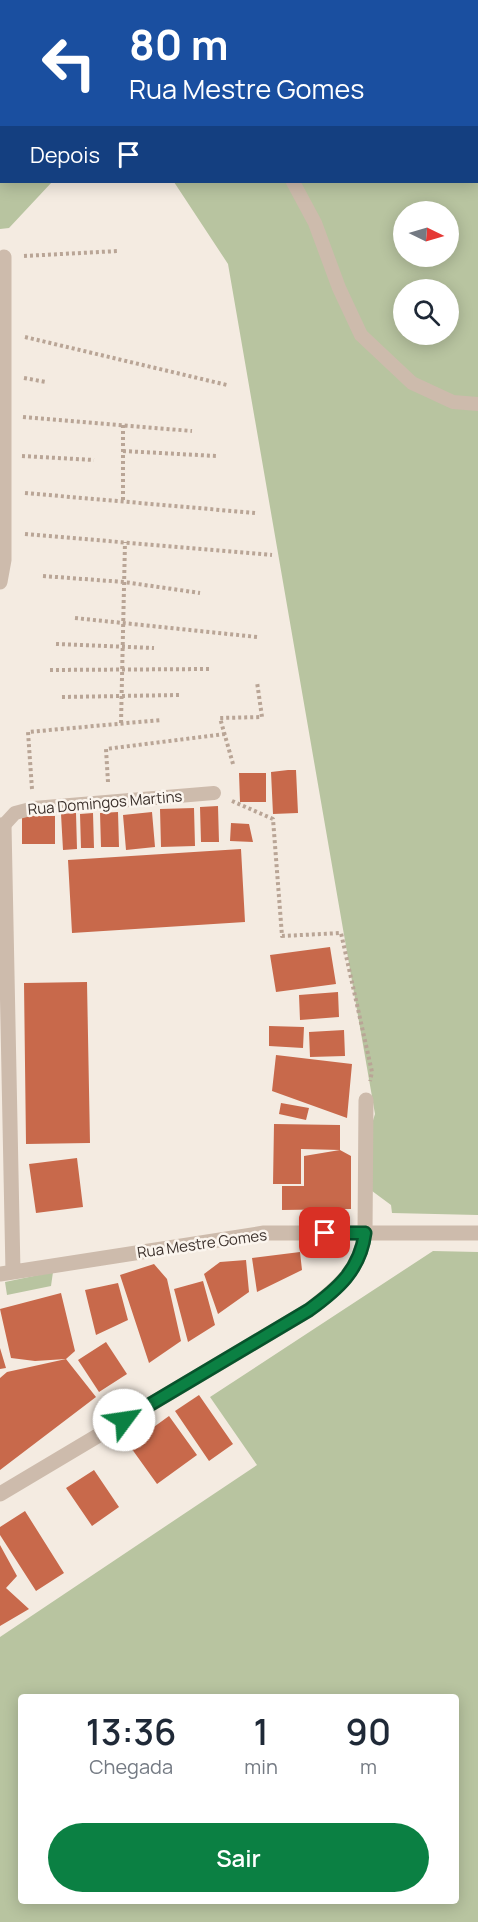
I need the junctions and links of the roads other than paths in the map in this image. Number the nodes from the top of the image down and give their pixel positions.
1 (294, 183) edge
2 (4, 257) road end
3 (478, 404) edge
4 (0, 582) edge
5 (214, 793) road end
6 (2, 825) edge
7 (366, 1100) road end
8 (365, 1233) junction
9 (478, 1233) edge
10 (6, 1273) edge
11 (0, 1494) edge

1 - 3 lane
2 - 4 street
5 - 6 lane, Rua Domingos Martins
6 - 10 street
7 - 8 street
8 - 9 street, Rua Mestre Gomes
8 - 10 street, Rua Mestre Gomes
8 - 11 street

